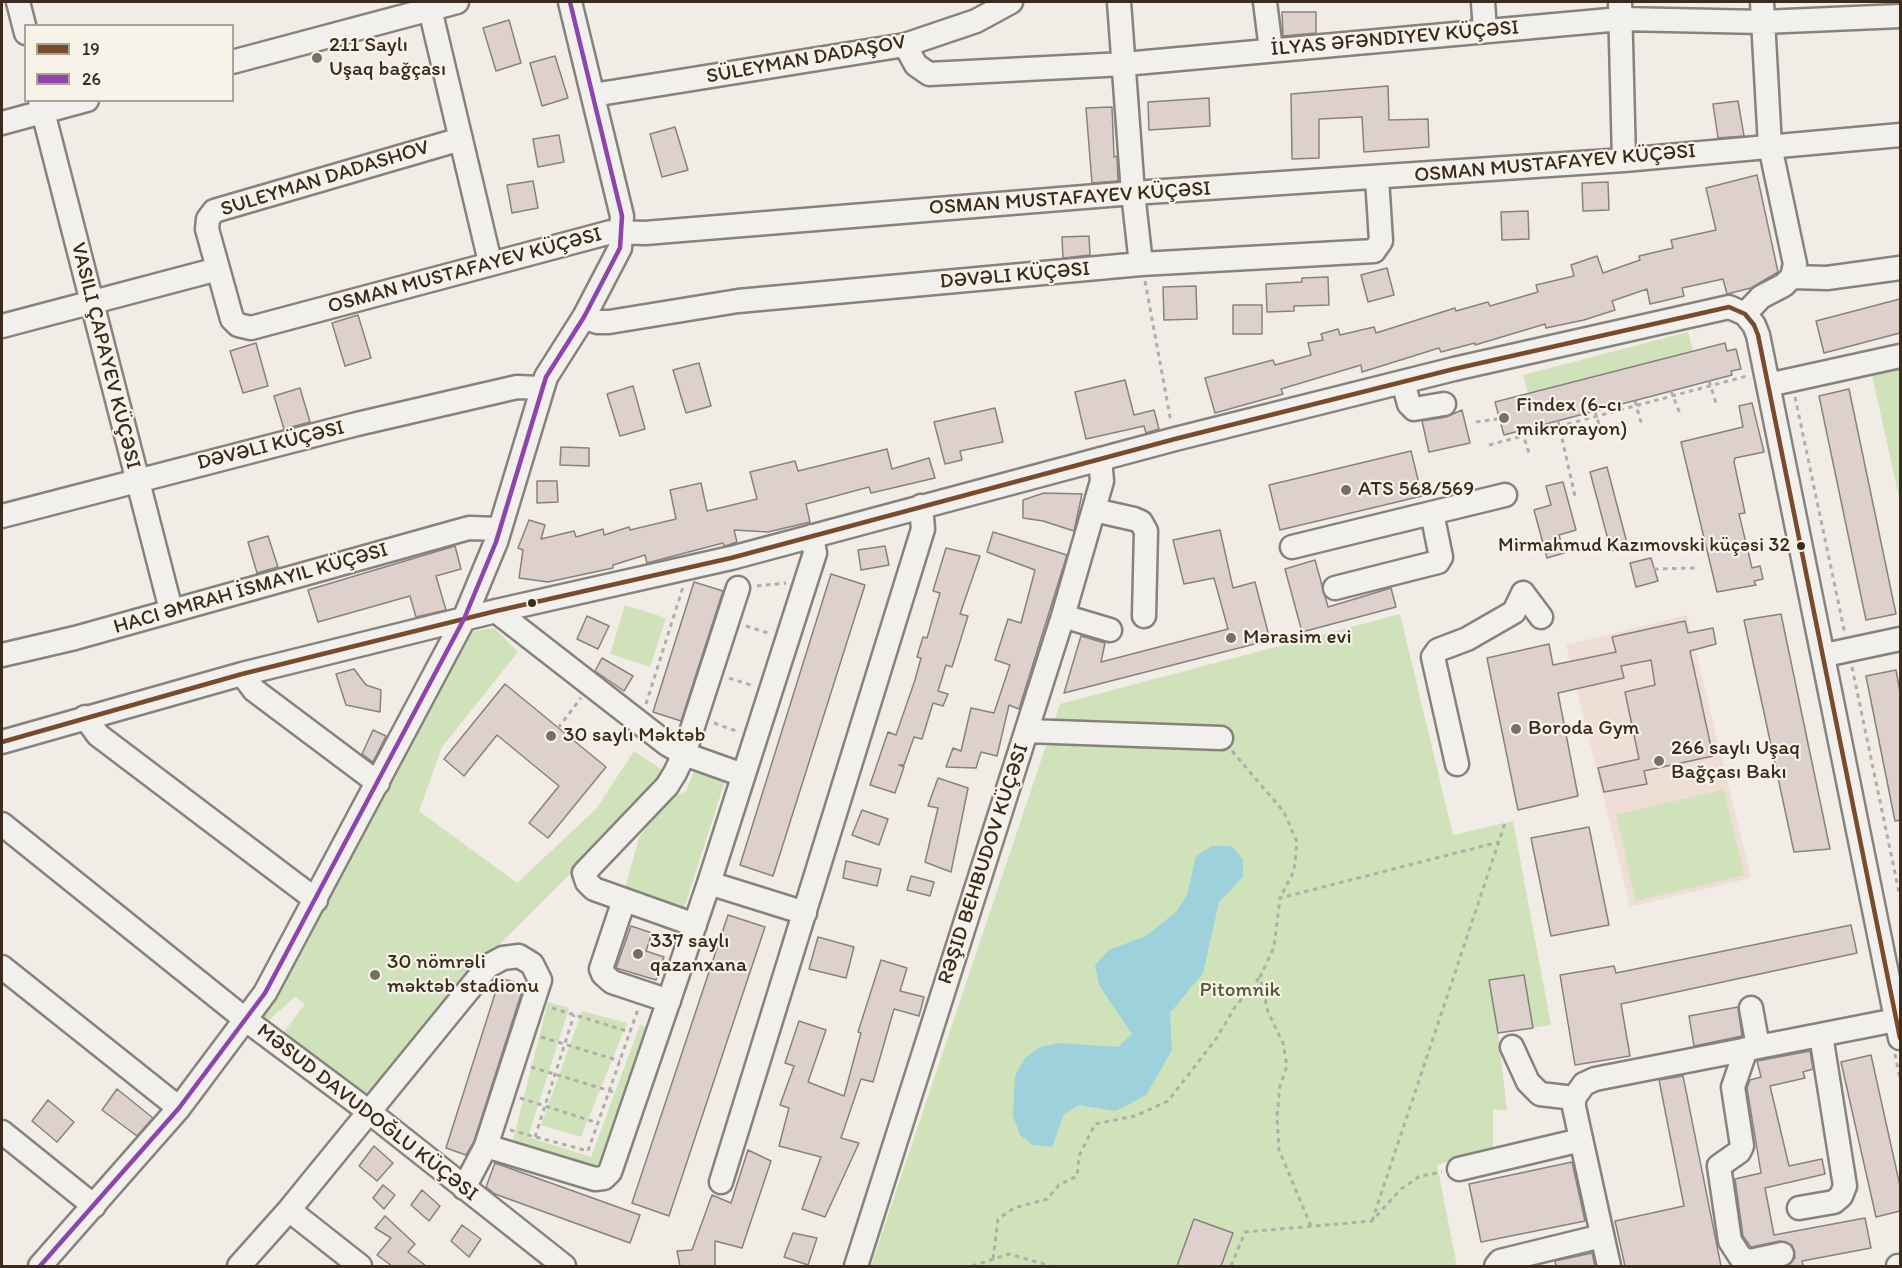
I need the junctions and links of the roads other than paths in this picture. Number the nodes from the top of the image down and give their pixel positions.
1 (18, 2) edge
2 (458, 2) edge
3 (570, 2) edge
4 (1011, 2) edge
5 (1119, 2) edge
6 (1265, 2) edge
7 (1482, 2) edge
8 (430, 9) junction
9 (1621, 10) edge
10 (1762, 12) edge
11 (1900, 16) edge
12 (24, 25) edge
13 (1485, 31) junction
14 (905, 45) junction
15 (1271, 50) junction
16 (234, 61) edge
17 (1124, 64) junction
18 (593, 95) junction
19 (72, 102) edge
20 (42, 106) edge
21 (2, 123) edge
22 (1900, 135) edge
23 (461, 139) junction
24 (1770, 146) junction
25 (1624, 160) junction
26 (1377, 178) junction
27 (1133, 193) junction
28 (623, 232) junction
29 (490, 262) junction
30 (1141, 264) junction
31 (1900, 268) edge
32 (218, 269) junction
33 (1792, 277) junction
34 (91, 302) junction
35 (1745, 314) junction
36 (584, 317) junction
37 (2, 326) edge
38 (251, 328) joint
39 (1900, 356) edge
40 (1759, 380) junction
41 (1403, 382) junction
42 (541, 388) junction
43 (1444, 404) dead end
44 (1100, 459) junction
45 (136, 481) junction
46 (1505, 495) dead end
47 (921, 506) junction
48 (1094, 510) junction
49 (1432, 513) junction
50 (2, 516) edge
51 (500, 529) junction
52 (813, 536) junction
53 (1292, 547) dead end
54 (738, 588) road end
55 (1335, 588) dead end
56 (171, 610) junction
57 (496, 611) junction
58 (1064, 616) junction
59 (1144, 616) dead end
60 (1542, 617) dead end
61 (464, 620) junction
62 (1110, 630) dead end
63 (1900, 639) edge
64 (2, 654) edge
65 (1825, 655) junction
66 (242, 674) junction
67 (85, 717) junction
68 (1027, 731) junction
69 (1221, 738) road end
70 (2, 742) edge
71 (684, 754) junction
72 (1457, 764) dead end
73 (742, 775) junction
74 (378, 783) junction
75 (2, 824) edge
76 (709, 883) junction
77 (316, 900) junction
78 (624, 900) junction
79 (805, 913) junction
80 (695, 925) junction
81 (2, 967) edge
82 (669, 1000) junction
83 (1751, 1008) dead end
84 (246, 1020) junction
85 (1898, 1029) edge
86 (1821, 1035) junction
87 (1512, 1047) dead end
88 (1752, 1048) junction
89 (1574, 1098) junction
90 (179, 1108) junction
91 (368, 1111) junction
92 (2, 1132) edge
93 (490, 1136) junction
94 (1581, 1140) junction
95 (1459, 1169) road end
96 (721, 1182) dead end
97 (464, 1188) junction
98 (93, 1206) junction
99 (1799, 1208) dead end
100 (289, 1210) junction
101 (1602, 1236) junction
102 (1782, 1254) dead end
103 (40, 1266) edge
104 (239, 1266) edge
105 (360, 1266) edge
106 (564, 1266) edge
107 (856, 1266) edge
108 (1496, 1266) edge
109 (1609, 1266) edge

1 - 12 street
2 - 8 street
3 - 18 street
4 - 14 street, SÜLEYMAN DADAŞOV
5 - 17 street
6 - 15 street
7 - 13 street
8 - 16 street
8 - 23 street
9 - 10 street, İLYAS ƏFƏNDIYEV KÜÇƏSI
9 - 13 street, İLYAS ƏFƏNDIYEV KÜÇƏSI
9 - 25 street
10 - 11 street, İLYAS ƏFƏNDIYEV KÜÇƏSI
10 - 24 street
13 - 15 street, İLYAS ƏFƏNDIYEV KÜÇƏSI
14 - 17 street, İLYAS ƏFƏNDIYEV KÜÇƏSI
14 - 18 street, SÜLEYMAN DADAŞOV
15 - 17 street, İLYAS ƏFƏNDIYEV KÜÇƏSI
17 - 27 street
18 - 28 street
19 - 20 street
20 - 21 street
20 - 34 street, VASILI ÇAPAYEV KÜÇƏSI
22 - 24 street, OSMAN MUSTAFAYEV KÜÇƏSI
23 - 29 street
23 - 32 street, SULEYMAN DADASHOV
24 - 25 street, OSMAN MUSTAFAYEV KÜÇƏSI
24 - 33 street
25 - 26 street, OSMAN MUSTAFAYEV KÜÇƏSI
26 - 27 street, OSMAN MUSTAFAYEV KÜÇƏSI
26 - 30 street, DƏVƏLI KÜÇƏSI
27 - 28 street, OSMAN MUSTAFAYEV KÜÇƏSI
27 - 30 street
28 - 29 street, OSMAN MUSTAFAYEV KÜÇƏSI
28 - 36 street
29 - 38 street, OSMAN MUSTAFAYEV KÜÇƏSI
30 - 36 street, DƏVƏLI KÜÇƏSI
31 - 33 street
32 - 34 street
32 - 38 street, SULEYMAN DADASHOV
33 - 35 street
34 - 37 street
34 - 45 street, VASILI ÇAPAYEV KÜÇƏSI
35 - 40 street
35 - 41 street
36 - 42 street
39 - 40 street
40 - 65 street
41 - 43 street
41 - 44 street
42 - 45 street, DƏVƏLI KÜÇƏSI
42 - 51 street
44 - 47 street
44 - 48 street, RƏŞID BEHBUDOV KÜÇƏSI
45 - 50 street, DƏVƏLI KÜÇƏSI
45 - 56 street, VASILI ÇAPAYEV KÜÇƏSI
46 - 49 street
47 - 52 street
47 - 79 street
48 - 58 street, RƏŞID BEHBUDOV KÜÇƏSI
48 - 59 street
49 - 53 street
49 - 55 street
51 - 56 street
51 - 61 street
52 - 57 street
52 - 73 street
54 - 71 street
56 - 64 street
57 - 61 street
57 - 71 street
58 - 62 street
58 - 68 street, RƏŞID BEHBUDOV KÜÇƏSI
60 - 72 street
61 - 66 street
61 - 74 street
63 - 65 street
65 - 85 street
66 - 67 street
66 - 74 street
67 - 70 street
67 - 77 street
68 - 69 street
68 - 107 street, RƏŞID BEHBUDOV KÜÇƏSI
71 - 73 street
71 - 78 street
73 - 76 street
74 - 77 street
75 - 84 street, MƏSUD DAVUDOĞLU KÜÇƏSI
76 - 79 street
76 - 80 street
77 - 84 street
78 - 80 street
78 - 82 street
79 - 96 street
80 - 82 street
81 - 90 street
82 - 93 street
83 - 88 street
84 - 90 street
84 - 91 street, MƏSUD DAVUDOĞLU KÜÇƏSI
85 - 86 street
86 - 88 street
86 - 99 street
87 - 89 street
88 - 89 street
88 - 102 street
89 - 94 street
90 - 98 street
91 - 93 street
91 - 97 street, MƏSUD DAVUDOĞLU KÜÇƏSI
91 - 100 street
92 - 98 street
93 - 97 street
94 - 95 street
94 - 101 street
97 - 106 street, MƏSUD DAVUDOĞLU KÜÇƏSI
98 - 103 street
100 - 104 street
100 - 105 street
101 - 108 street
101 - 109 street

